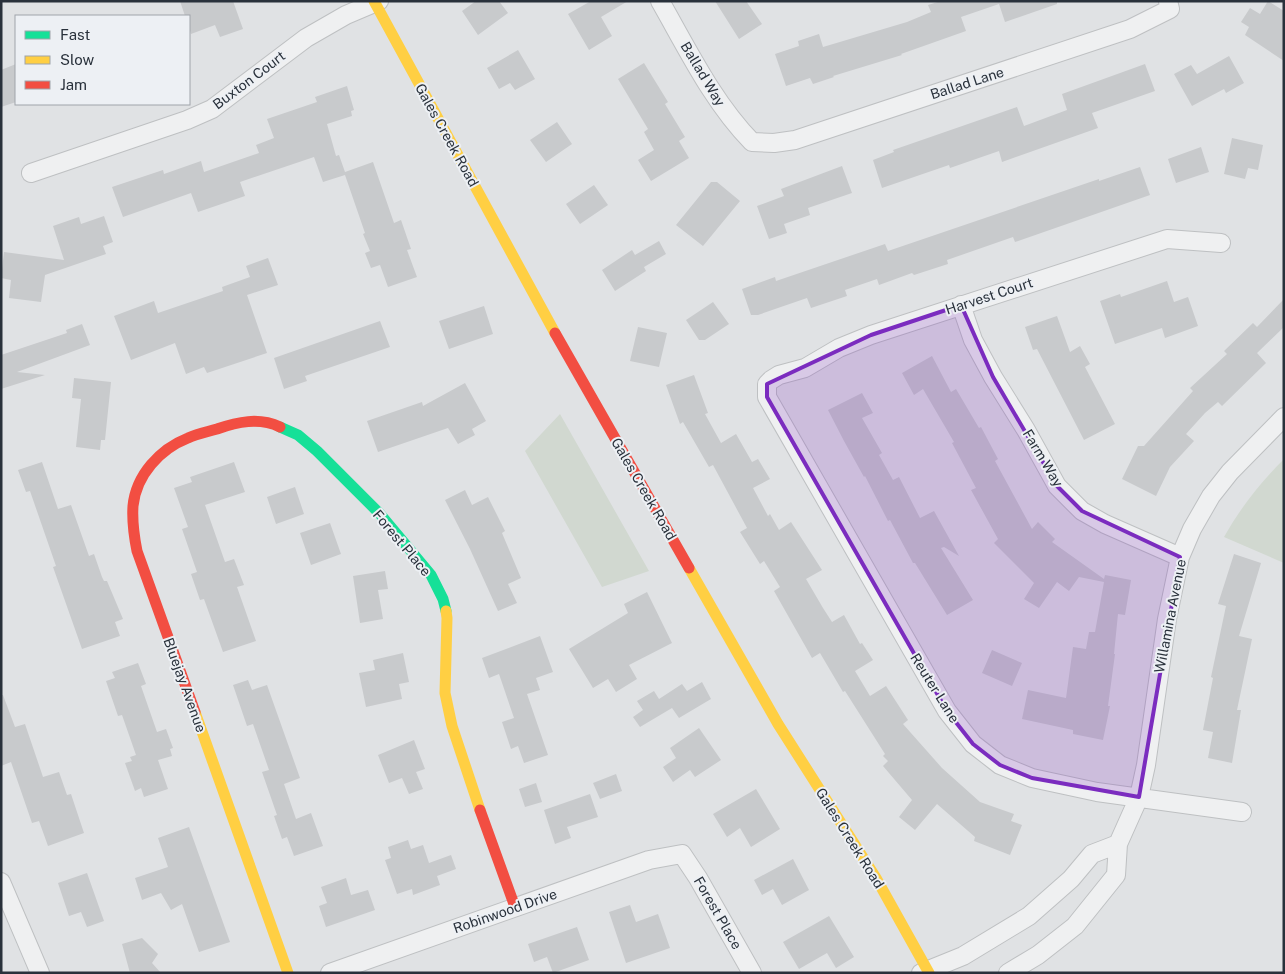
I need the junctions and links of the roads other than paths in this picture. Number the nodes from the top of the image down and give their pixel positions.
1 (660, 1) edge
2 (1168, 1) edge
3 (376, 2) edge
4 (752, 142) joint
5 (31, 173) dead end
6 (1221, 243) dead end
7 (960, 305) junction
8 (767, 384) joint
9 (1284, 417) edge
10 (212, 430) joint
11 (1180, 557) junction
12 (1138, 797) junction
13 (1242, 812) dead end
14 (1118, 844) junction
15 (682, 854) joint
16 (1, 882) edge
17 (515, 907) junction
18 (926, 972) edge
19 (40, 973) edge
20 (288, 973) edge
21 (330, 973) edge
22 (752, 973) edge
23 (1008, 973) edge

1 - 4 street, Ballad Way
2 - 4 street, Ballad Lane
3 - 5 street, Buxton Court
3 - 18 street, Gales Creek Road
6 - 7 street, Harvest Court
7 - 8 street, Harvest Court
7 - 11 street, Farm Way
8 - 12 street, Reuter Lane
9 - 11 street, Willamina Avenue
10 - 17 street, Forest Place
10 - 20 street, Bluejay Avenue
11 - 12 street, Willamina Avenue
12 - 13 street, Reuter Lane
12 - 14 street, Willamina Avenue
14 - 18 street
14 - 23 street, Willamina Avenue
15 - 17 street, Robinwood Drive
15 - 22 street, Forest Place
16 - 19 street
17 - 21 street, Robinwood Drive

